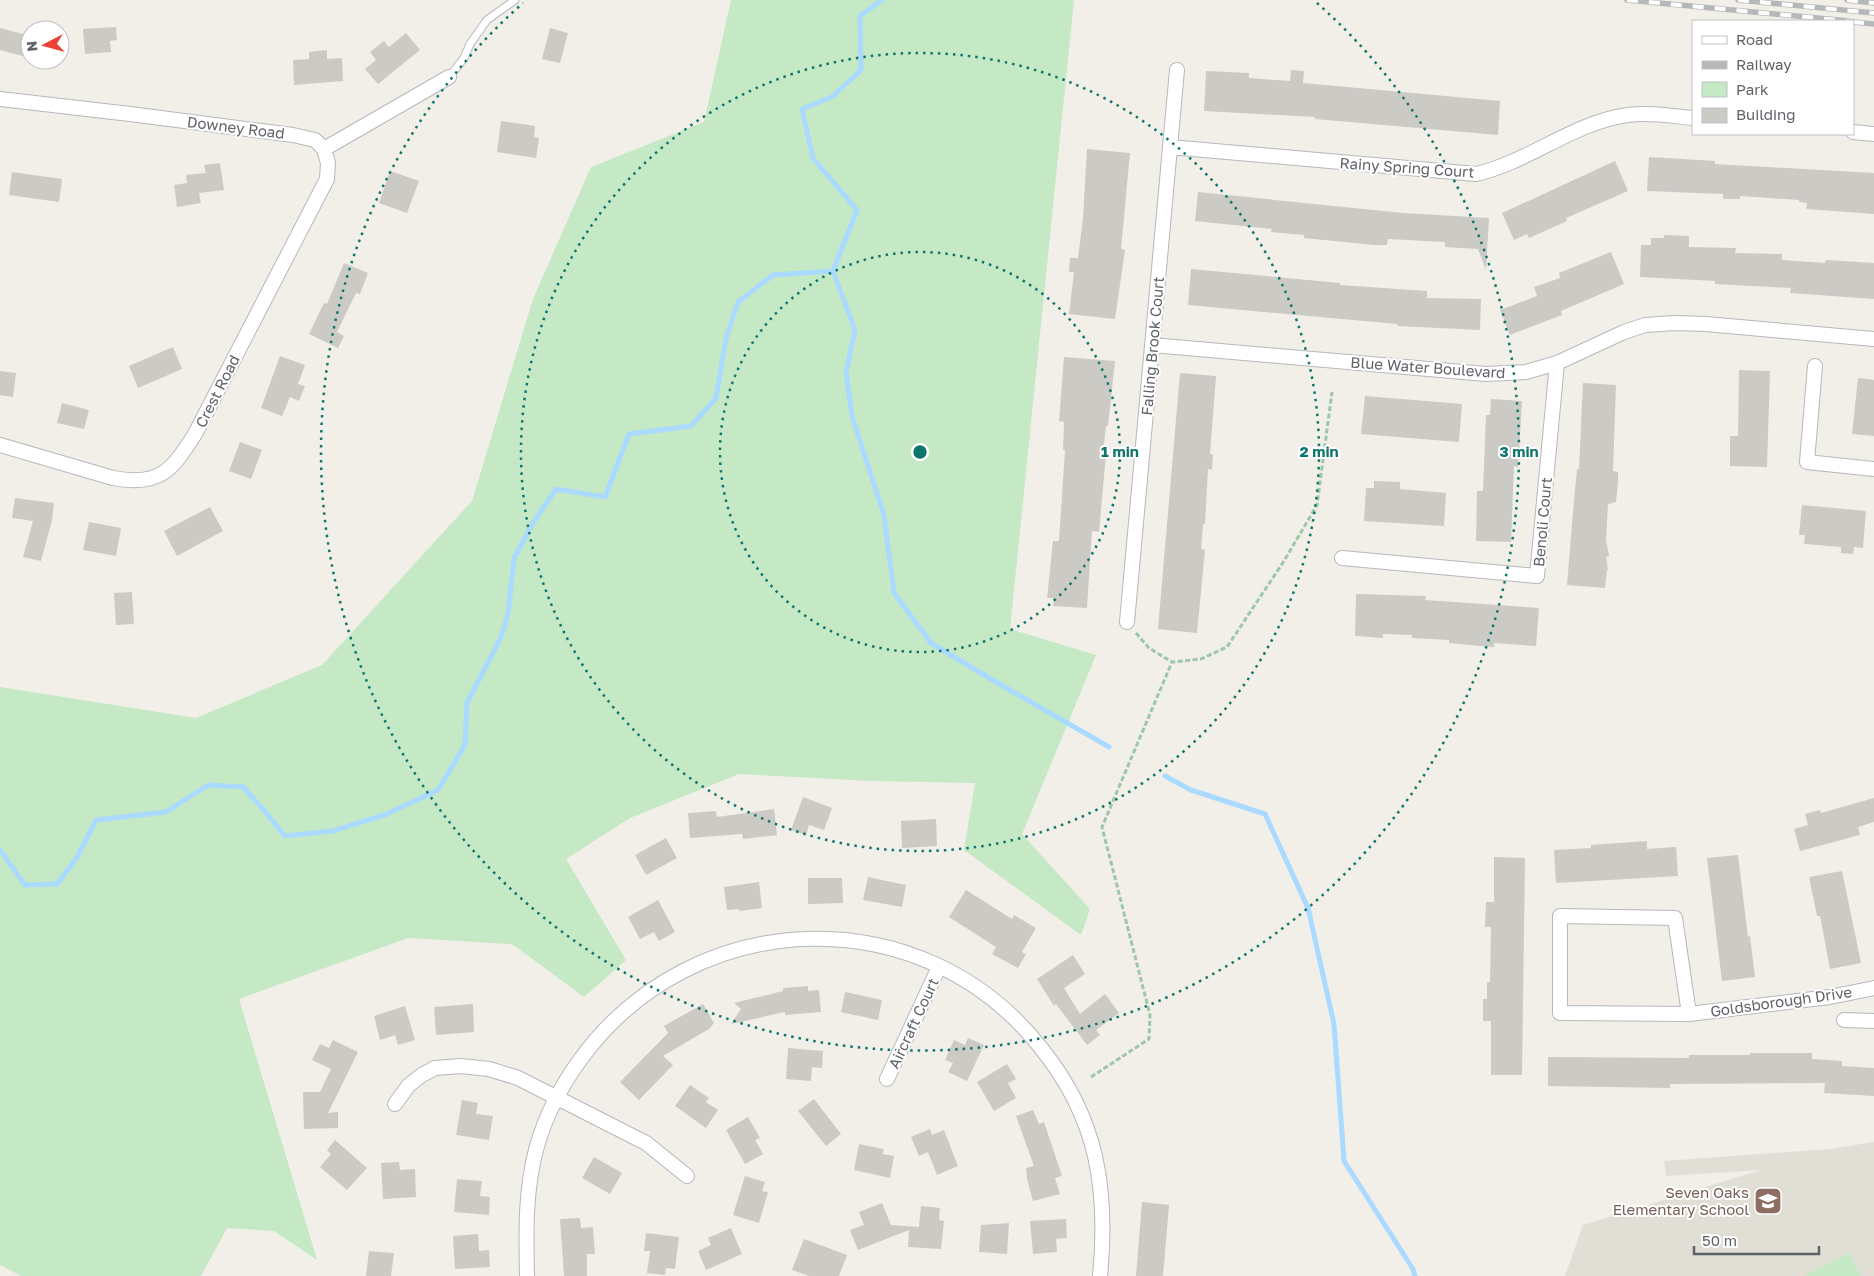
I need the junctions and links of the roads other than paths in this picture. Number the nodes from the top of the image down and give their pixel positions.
1 (515, 0) edge
2 (1177, 70) dead end
3 (449, 77) joint
4 (0, 99) edge
5 (1692, 118) edge
6 (1854, 132) edge
7 (1874, 134) edge
8 (1170, 147) junction
9 (324, 149) junction
10 (1874, 339) edge
11 (1152, 345) junction
12 (1557, 363) junction
13 (1815, 366) dead end
14 (0, 445) edge
15 (1874, 469) edge
16 (1342, 558) dead end
17 (1127, 622) dead end
18 (939, 967) junction
19 (1874, 988) edge
20 (1689, 1014) junction
21 (1844, 1020) dead end
22 (1874, 1022) edge
23 (887, 1079) dead end
24 (557, 1098) junction
25 (395, 1104) dead end
26 (687, 1176) dead end
27 (527, 1276) edge
28 (1100, 1276) edge

1 - 3 lane
2 - 8 street, Falling Brook Court
3 - 9 street
4 - 9 street, Downey Road
5 - 8 street, Rainy Spring Court
6 - 7 street
8 - 11 street, Falling Brook Court
9 - 14 street, Crest Road
10 - 12 street, Blue Water Boulevard
11 - 12 street, Blue Water Boulevard
11 - 17 street, Falling Brook Court
12 - 16 street, Benoli Court
13 - 15 street
18 - 23 street, Aircraft Court
18 - 24 street
18 - 28 street
19 - 20 street, Goldsborough Drive
20 - 20 street, Goldsborough Drive
21 - 22 street
24 - 25 street
24 - 26 street
24 - 27 street

